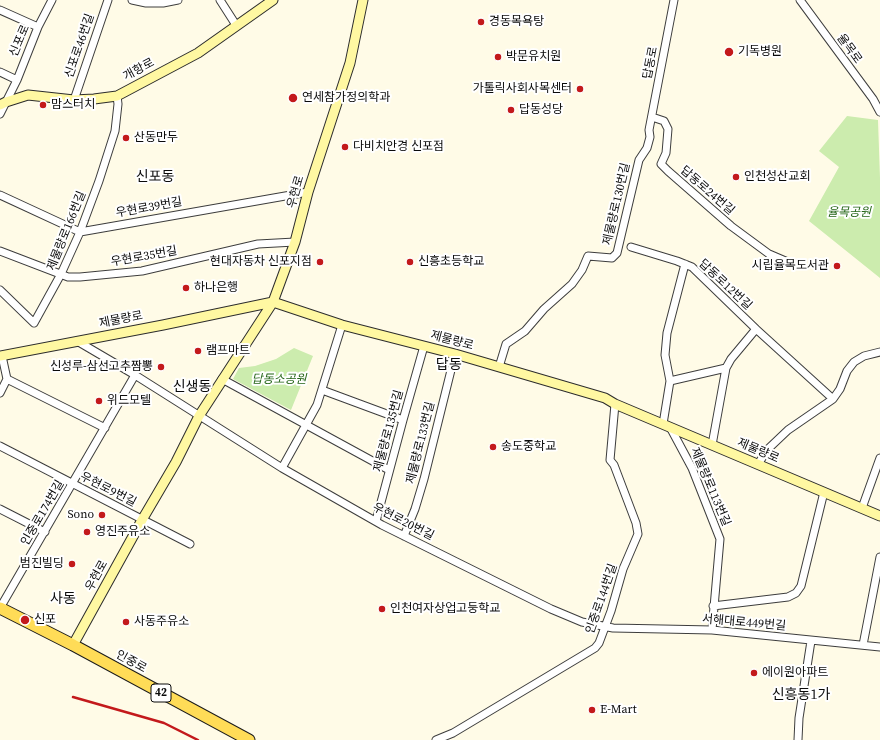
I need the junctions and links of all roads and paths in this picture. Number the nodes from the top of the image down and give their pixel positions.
1 (52, 0) edge
2 (108, 0) edge
3 (132, 0) edge
4 (178, 0) edge
5 (220, 0) edge
6 (273, 0) edge
7 (364, 0) edge
8 (674, 0) edge
9 (800, 0) edge
10 (0, 10) edge
11 (236, 25) junction
12 (38, 27) junction
13 (0, 72) edge
14 (17, 80) junction
15 (117, 96) junction
16 (74, 100) junction
17 (3, 104) edge
18 (880, 112) edge
19 (0, 114) edge
20 (652, 117) junction
21 (649, 130) joint
22 (308, 192) junction
23 (0, 195) edge
24 (80, 232) junction
25 (295, 242) junction
26 (631, 247) dead end
27 (0, 251) edge
28 (790, 263) dead end
29 (685, 264) junction
30 (61, 274) junction
31 (0, 290) edge
32 (273, 302) junction
33 (342, 325) junction
34 (756, 329) junction
35 (77, 341) junction
36 (424, 346) junction
37 (880, 352) edge
38 (455, 354) junction
39 (1, 356) edge
40 (499, 367) junction
41 (726, 368) junction
42 (135, 375) junction
43 (7, 379) junction
44 (222, 379) junction
45 (670, 381) junction
46 (322, 390) junction
47 (0, 393) edge
48 (833, 399) junction
49 (615, 404) junction
50 (199, 416) junction
51 (403, 420) junction
52 (306, 424) junction
53 (666, 426) junction
54 (105, 428) junction
55 (712, 445) junction
56 (0, 446) edge
57 (880, 458) edge
58 (758, 464) junction
59 (282, 468) junction
60 (389, 470) junction
61 (72, 484) junction
62 (824, 492) junction
63 (862, 508) junction
64 (0, 509) edge
65 (880, 516) edge
66 (142, 520) junction
67 (376, 521) junction
68 (45, 532) junction
69 (404, 536) junction
70 (190, 544) dead end
71 (880, 557) edge
72 (713, 606) junction
73 (0, 608) edge
74 (605, 627) junction
75 (712, 630) junction
76 (811, 641) junction
77 (73, 645) junction
78 (863, 646) junction
79 (880, 647) edge
80 (249, 740) edge
81 (436, 740) edge
82 (798, 740) edge

1 - 12 street, 신포로
2 - 16 street, 신포로46번길
3 - 4 street
5 - 11 street
6 - 11 street, 개항로
7 - 22 street, 우현로
8 - 20 street, 답동로
9 - 18 street, 율목로
10 - 12 street
11 - 15 street, 개항로
12 - 14 street, 신포로
13 - 14 street
14 - 17 street, 신포로
15 - 16 street, 개항로
15 - 24 street, 제물량로166번길
16 - 17 street, 개항로
17 - 19 street, 신포로
20 - 21 street, 답동로
20 - 28 street, 답동로24번길
21 - 40 street, 제물량로130번길
22 - 24 street, 우현로39번길
22 - 25 street, 우현로
23 - 24 street
24 - 30 street, 제물량로166번길
25 - 30 street, 우현로35번길
25 - 32 street, 우현로
26 - 29 street, 답동로12번길
27 - 30 street, 우현로35번길
29 - 34 street, 답동로12번길
29 - 45 street
30 - 31 street, 제물량로166번길
32 - 33 street, 제물량로
32 - 35 street, 제물량로
32 - 44 street, 우현로
33 - 36 street, 제물량로
33 - 46 street
34 - 41 street
34 - 48 street, 답동로12번길
35 - 39 street, 제물량로
35 - 42 street
36 - 38 street, 제물량로
36 - 51 street, 제물량로135번길
37 - 48 street
38 - 40 street, 제물량로
38 - 69 street, 제물량로133번길
39 - 43 street
40 - 49 street, 제물량로
41 - 45 street
41 - 55 street
42 - 50 street
42 - 54 street, 인중로174번길
43 - 47 street
43 - 54 street
44 - 50 street, 우현로
44 - 52 street
45 - 53 street
46 - 51 street
46 - 52 street
48 - 58 street
49 - 53 street, 제물량로
49 - 74 street, 인중로144번길
50 - 59 street, 우현로20번길
50 - 66 street, 우현로
51 - 60 street, 제물량로135번길
52 - 59 street
52 - 60 street
53 - 55 street, 제물량로
53 - 72 street, 제물량로113번길
54 - 61 street, 인중로174번길
55 - 58 street, 제물량로
56 - 61 street, 우현로9번길
57 - 63 street
58 - 62 street, 제물량로
59 - 67 street, 우현로20번길
60 - 67 street, 제물량로135번길
61 - 66 street, 우현로9번길
61 - 68 street, 인중로174번길
62 - 63 street, 제물량로
62 - 72 street
63 - 65 street, 제물량로
64 - 68 street
66 - 70 street
66 - 77 street, 우현로
67 - 69 street, 우현로20번길
68 - 73 street, 인중로174번길
69 - 74 street, 우현로20번길
71 - 78 street
72 - 75 street, 제물량로113번길
73 - 77 main road, 인중로 / 42
74 - 75 street, 서해대로449번길
74 - 81 street, 인중로144번길
75 - 76 street, 서해대로449번길
76 - 78 street, 서해대로449번길
76 - 82 street
77 - 80 main road, 인중로 / 42
78 - 79 street, 서해대로449번길

